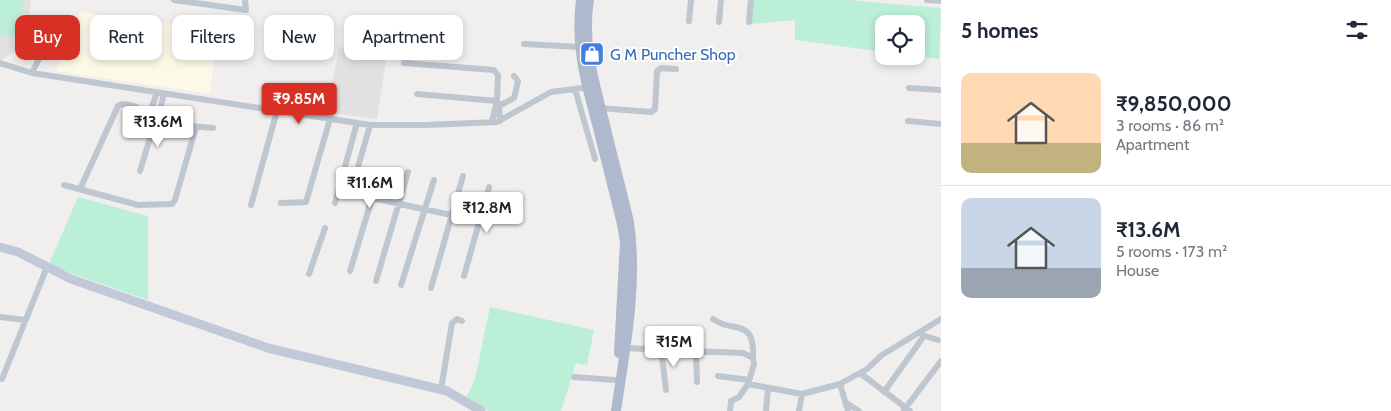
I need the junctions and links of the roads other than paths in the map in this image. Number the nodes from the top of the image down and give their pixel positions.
1 (174, 0) edge
2 (245, 0) edge
3 (581, 0) edge
4 (590, 0) edge
5 (691, 0) edge
6 (721, 0) edge
7 (751, 0) edge
8 (928, 0) edge
9 (941, 1) edge
10 (689, 21) dead end
11 (720, 22) dead end
12 (749, 22) dead end
13 (524, 44) dead end
14 (580, 47) junction
15 (38, 60) edge
16 (0, 63) edge
17 (404, 63) dead end
18 (676, 69) dead end
19 (32, 73) junction
20 (514, 76) dead end
21 (591, 87) junction
22 (909, 88) dead end
23 (575, 89) junction
24 (941, 90) edge
25 (157, 92) junction
26 (164, 93) junction
27 (417, 94) dead end
28 (498, 103) junction
29 (600, 108) junction
30 (277, 111) junction
31 (156, 118) junction
32 (330, 119) junction
33 (500, 120) junction
34 (908, 121) dead end
35 (492, 122) junction
36 (357, 123) junction
37 (941, 124) edge
38 (370, 125) junction
39 (196, 127) junction
40 (213, 128) dead end
41 (595, 159) dead end
42 (140, 171) dead end
43 (380, 172) dead end
44 (408, 172) dead end
45 (463, 176) dead end
46 (434, 180) dead end
47 (64, 185) dead end
48 (489, 187) dead end
49 (80, 189) junction
50 (372, 198) junction
51 (281, 203) dead end
52 (335, 203) dead end
53 (398, 204) junction
54 (251, 205) dead end
55 (426, 210) junction
56 (452, 215) junction
57 (479, 221) junction
58 (325, 228) dead end
59 (0, 247) edge
60 (47, 267) junction
61 (350, 271) dead end
62 (309, 274) dead end
63 (464, 276) dead end
64 (376, 281) dead end
65 (401, 285) dead end
66 (431, 288) dead end
67 (0, 317) edge
68 (713, 319) dead end
69 (941, 319) edge
70 (26, 320) junction
71 (462, 321) dead end
72 (922, 335) junction
73 (938, 340) dead end
74 (622, 348) junction
75 (661, 349) junction
76 (696, 351) junction
77 (753, 358) junction
78 (941, 361) edge
79 (860, 373) junction
80 (718, 376) dead end
81 (574, 377) dead end
82 (2, 379) dead end
83 (615, 380) junction
84 (697, 382) dead end
85 (748, 382) junction
86 (840, 384) junction
87 (768, 388) junction
88 (441, 389) junction
89 (666, 390) dead end
90 (884, 392) junction
91 (802, 394) junction
92 (616, 397) junction
93 (845, 402) junction
94 (906, 410) edge
95 (481, 411) edge
96 (611, 411) edge
97 (616, 411) edge
98 (730, 411) edge
99 (766, 411) edge
100 (799, 411) edge
101 (848, 411) edge
102 (859, 411) edge

1 - 2 street
3 - 14 main road
4 - 21 main road
5 - 10 street
6 - 11 street
7 - 12 street
8 - 9 street
13 - 14 street
14 - 21 main road
15 - 19 street
16 - 19 street
17 - 28 street
18 - 29 street
19 - 25 street
20 - 28 street
21 - 23 street
21 - 29 main road
21 - 74 main road
22 - 24 street
23 - 33 street
23 - 41 street
25 - 26 street
25 - 31 street
26 - 30 street
26 - 31 street
27 - 28 street
28 - 33 street
28 - 35 street
29 - 74 main road
30 - 32 street
30 - 54 street
31 - 39 street
31 - 42 street
31 - 49 street
32 - 36 street
32 - 51 street
33 - 35 street
34 - 37 street
35 - 38 street
36 - 38 street
36 - 52 street
38 - 50 street
39 - 40 street
39 - 49 street
43 - 50 street
44 - 53 street
45 - 56 street
46 - 55 street
47 - 49 street
48 - 57 street
50 - 53 street
50 - 61 street
53 - 55 street
53 - 64 street
55 - 56 street
55 - 65 street
56 - 57 street
56 - 66 street
57 - 63 street
58 - 62 street
59 - 60 street
60 - 70 street
60 - 88 street
67 - 70 street
68 - 77 street
69 - 72 street
70 - 82 street
71 - 88 street
72 - 73 street
72 - 79 street
72 - 90 street
74 - 75 street
74 - 83 main road
74 - 92 main road
75 - 76 street
75 - 89 street
76 - 77 street
76 - 84 street
77 - 85 street
78 - 94 street
79 - 86 street
79 - 90 street
80 - 85 street
81 - 83 street
83 - 92 main road
85 - 87 street
85 - 98 street
86 - 91 street
86 - 93 street
87 - 91 street
87 - 99 street
88 - 95 street
90 - 94 street
91 - 100 street
92 - 96 main road
92 - 97 main road
93 - 101 street
93 - 102 street

